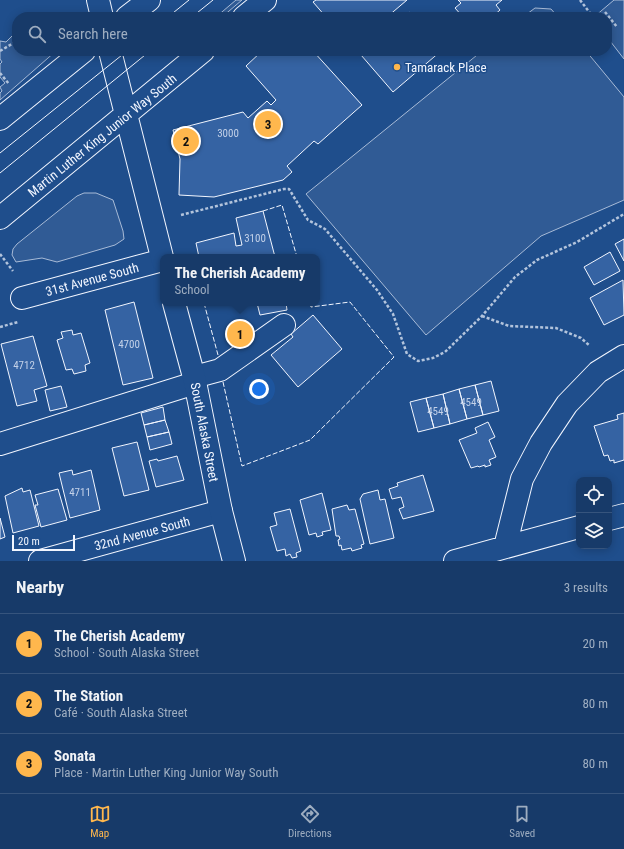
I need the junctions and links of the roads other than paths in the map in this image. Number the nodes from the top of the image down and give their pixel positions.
1 (98, 0) edge
2 (149, 0) edge
3 (265, 0) edge
4 (101, 12) edge
5 (133, 12) edge
6 (250, 12) edge
7 (78, 56) edge
8 (111, 56) edge
9 (197, 56) edge
10 (125, 115) junction
11 (0, 119) edge
12 (0, 218) edge
13 (161, 254) edge
14 (160, 261) edge
15 (22, 298) dead end
16 (175, 306) edge
17 (284, 325) dead end
18 (624, 356) edge
19 (194, 380) junction
20 (0, 444) edge
21 (221, 510) junction
22 (624, 515) edge
23 (612, 518) edge
24 (576, 528) edge
25 (505, 547) junction
26 (40, 561) edge
27 (234, 561) edge
28 (455, 561) edge

1 - 4 main road
2 - 5 main road
3 - 6 main road
7 - 11 main road
8 - 10 main road
9 - 10 main road, Martin Luther King Junior Way South
10 - 12 main road, Martin Luther King Junior Way South
10 - 13 main road
14 - 15 main road, 31st Avenue South
16 - 19 main road, South Alaska Street
17 - 19 main road
18 - 25 main road
19 - 20 main road
19 - 21 main road, South Alaska Street
21 - 26 main road, 32nd Avenue South
21 - 27 main road, South Alaska Street
22 - 23 main road
24 - 25 main road
25 - 28 main road

